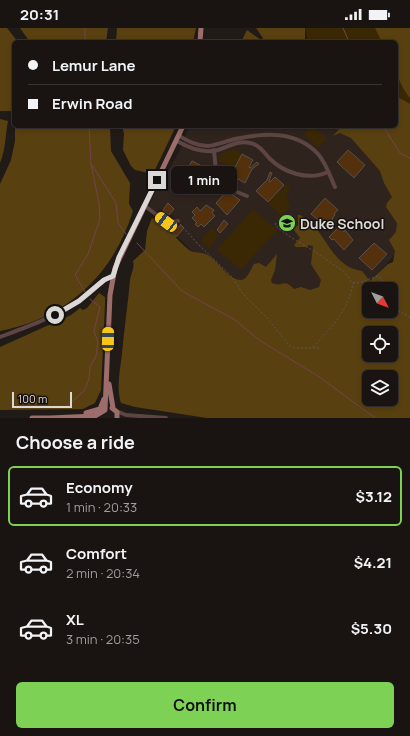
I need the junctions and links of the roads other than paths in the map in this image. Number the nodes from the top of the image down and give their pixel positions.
1 (201, 28) edge
2 (200, 40) edge
3 (182, 128) edge
4 (254, 136) junction
5 (178, 139) junction
6 (241, 142) junction
7 (214, 150) junction
8 (328, 172) junction
9 (335, 187) dead end
10 (247, 196) dead end
11 (144, 206) junction
12 (178, 221) road end
13 (113, 276) junction
14 (0, 338) edge
15 (108, 379) junction
16 (106, 391) junction
17 (115, 410) junction
18 (105, 411) junction
19 (138, 416) junction
20 (32, 418) edge
21 (50, 418) edge
22 (60, 418) edge
23 (104, 418) edge
24 (117, 418) edge
25 (125, 418) edge
26 (166, 418) edge

1 - 2 main road
3 - 5 main road
4 - 5 street
4 - 6 street
4 - 8 street
5 - 7 street
5 - 11 main road
6 - 7 street
6 - 8 street
7 - 10 street
8 - 9 street
11 - 12 street
11 - 13 main road
13 - 14 street
13 - 15 main road
15 - 16 main road
15 - 17 main road
16 - 18 main road
16 - 21 main road
17 - 18 main road
17 - 19 street
17 - 24 main road
18 - 21 main road
18 - 23 main road
19 - 25 street
19 - 26 street
20 - 21 main road
21 - 22 main road

